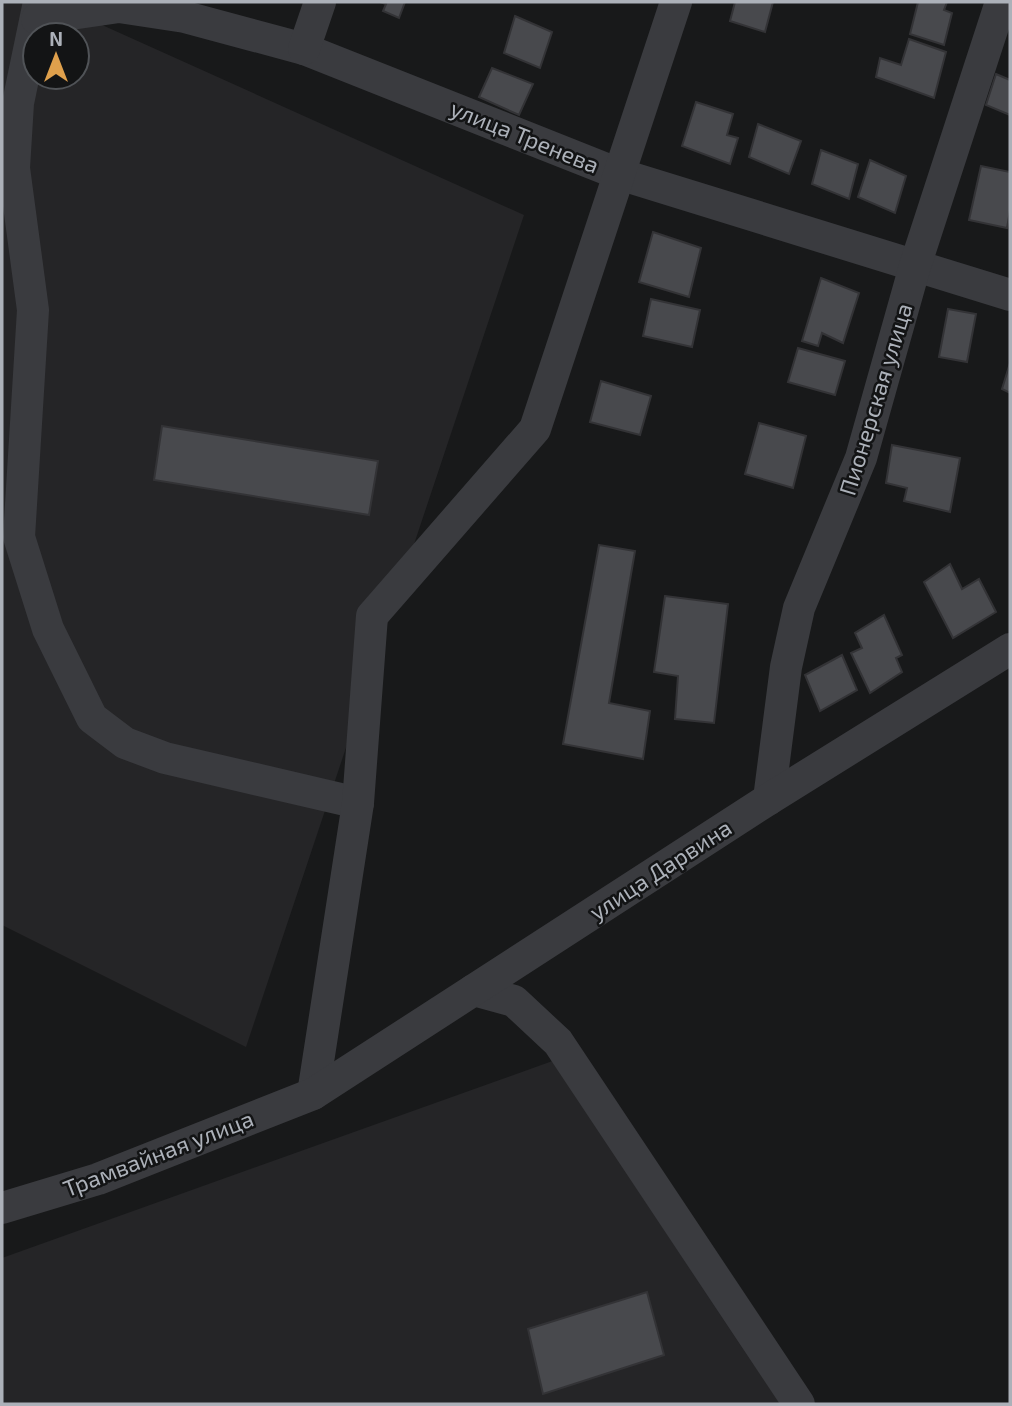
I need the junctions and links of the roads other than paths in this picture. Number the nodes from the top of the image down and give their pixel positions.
1 (320, 2) edge
2 (676, 2) edge
3 (1001, 2) edge
4 (38, 10) edge
5 (304, 49) junction
6 (10, 103) edge
7 (619, 174) junction
8 (915, 265) junction
9 (1010, 295) edge
10 (1010, 649) edge
11 (769, 799) junction
12 (358, 803) junction
13 (474, 990) junction
14 (313, 1094) junction
15 (2, 1208) edge
16 (799, 1404) edge

1 - 5 street
2 - 7 street
3 - 8 street, Пионерская улица
4 - 5 street, улица Тренева
4 - 6 street
5 - 7 street, улица Тренева
6 - 12 street
7 - 8 street, улица Тренева
7 - 12 street
8 - 9 street, улица Тренева
8 - 11 street, Пионерская улица
10 - 11 street, улица Дарвина
11 - 13 street, улица Дарвина
12 - 14 street
13 - 14 street, улица Дарвина
13 - 16 street
14 - 15 street, Трамвайная улица

